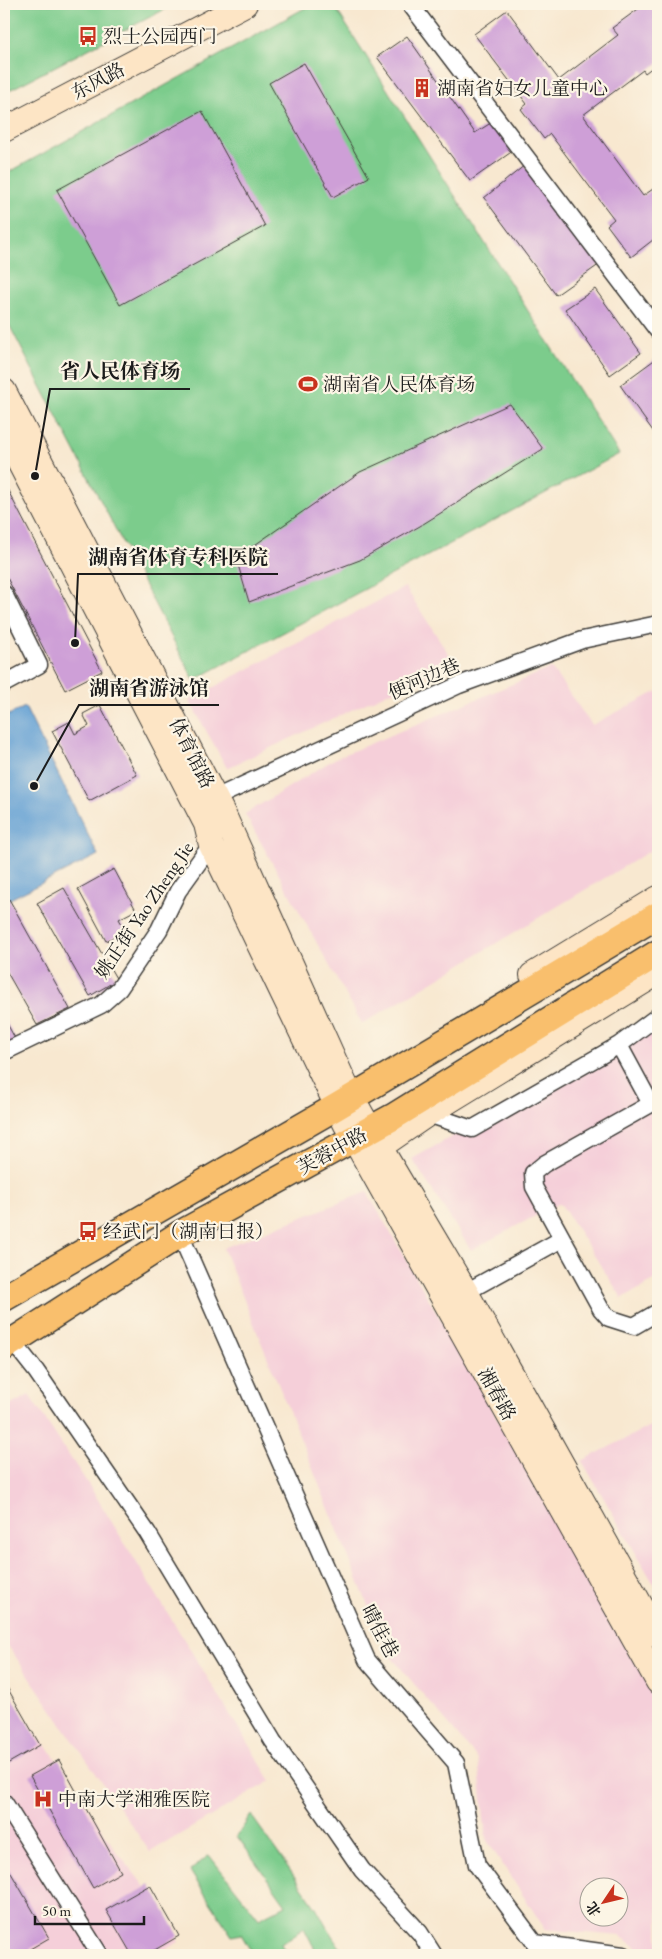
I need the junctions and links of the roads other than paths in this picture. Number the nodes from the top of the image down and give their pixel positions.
1 (218, 4) edge
2 (245, 4) edge
3 (410, 4) edge
4 (4, 114) edge
5 (4, 130) edge
6 (658, 331) edge
7 (4, 391) edge
8 (6, 445) edge
9 (4, 594) edge
10 (658, 624) edge
11 (4, 684) edge
12 (216, 798) junction
13 (211, 845) junction
14 (658, 898) edge
15 (658, 915) edge
16 (658, 953) edge
17 (658, 974) edge
18 (658, 1016) edge
19 (619, 1045) junction
20 (4, 1052) edge
21 (345, 1097) junction
22 (655, 1102) edge
23 (428, 1114) junction
24 (375, 1133) junction
25 (180, 1234) junction
26 (562, 1239) junction
27 (466, 1292) junction
28 (4, 1298) edge
29 (658, 1312) edge
30 (8, 1345) edge
31 (658, 1636) edge
32 (658, 1682) edge
33 (4, 1802) edge
34 (100, 1955) edge
35 (434, 1955) edge
36 (622, 1955) edge

1 - 4 street, 东风路
2 - 5 street, 东风路
3 - 6 street
7 - 12 street, 体育馆路
8 - 13 street, 体育馆路
9 - 11 street
10 - 12 street, 便河边巷
12 - 21 street, 体育馆路
13 - 20 street, 姚正街 Yao Zheng Jie
13 - 21 street, 体育馆路
14 - 21 street, 芙蓉中路
15 - 21 main road, 芙蓉中路
16 - 24 main road, 芙蓉中路
17 - 23 street
18 - 19 street
19 - 22 street
19 - 23 street
21 - 24 street, 湘春路
21 - 28 main road, 芙蓉中路
22 - 26 street
23 - 24 main road
24 - 25 main road, 芙蓉中路
24 - 27 street, 湘春路
24 - 32 street, 湘春路
25 - 30 main road, 芙蓉中路
25 - 36 street, 晴佳巷
26 - 27 street
26 - 29 street
27 - 31 street, 湘春路
30 - 35 street
33 - 34 street

